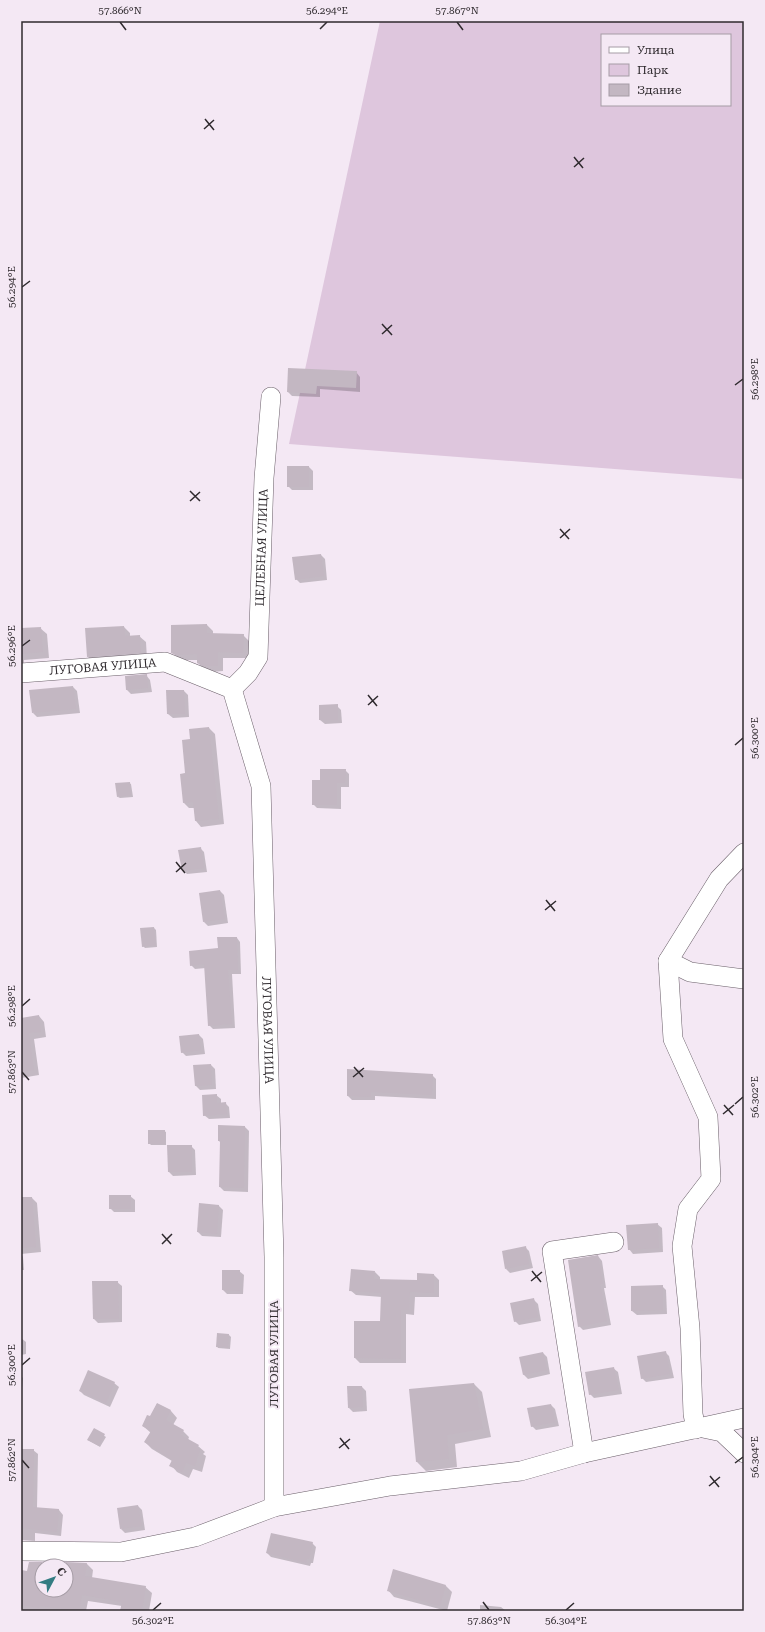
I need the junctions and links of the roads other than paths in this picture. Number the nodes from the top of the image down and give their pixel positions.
1 (271, 397) dead end
2 (21, 673) edge
3 (232, 689) junction
4 (744, 853) edge
5 (668, 961) junction
6 (744, 980) edge
7 (614, 1242) dead end
8 (744, 1418) edge
9 (699, 1428) junction
10 (584, 1453) junction
11 (744, 1453) edge
12 (274, 1507) junction
13 (21, 1551) edge

1 - 3 street, ЦЕЛЕБНАЯ УЛИЦА
2 - 3 street, ЛУГОВАЯ УЛИЦА
3 - 12 street, ЛУГОВАЯ УЛИЦА
4 - 5 street
5 - 6 street
5 - 9 street
7 - 10 street
8 - 9 street
9 - 10 street
9 - 11 street
10 - 12 street
12 - 13 street

